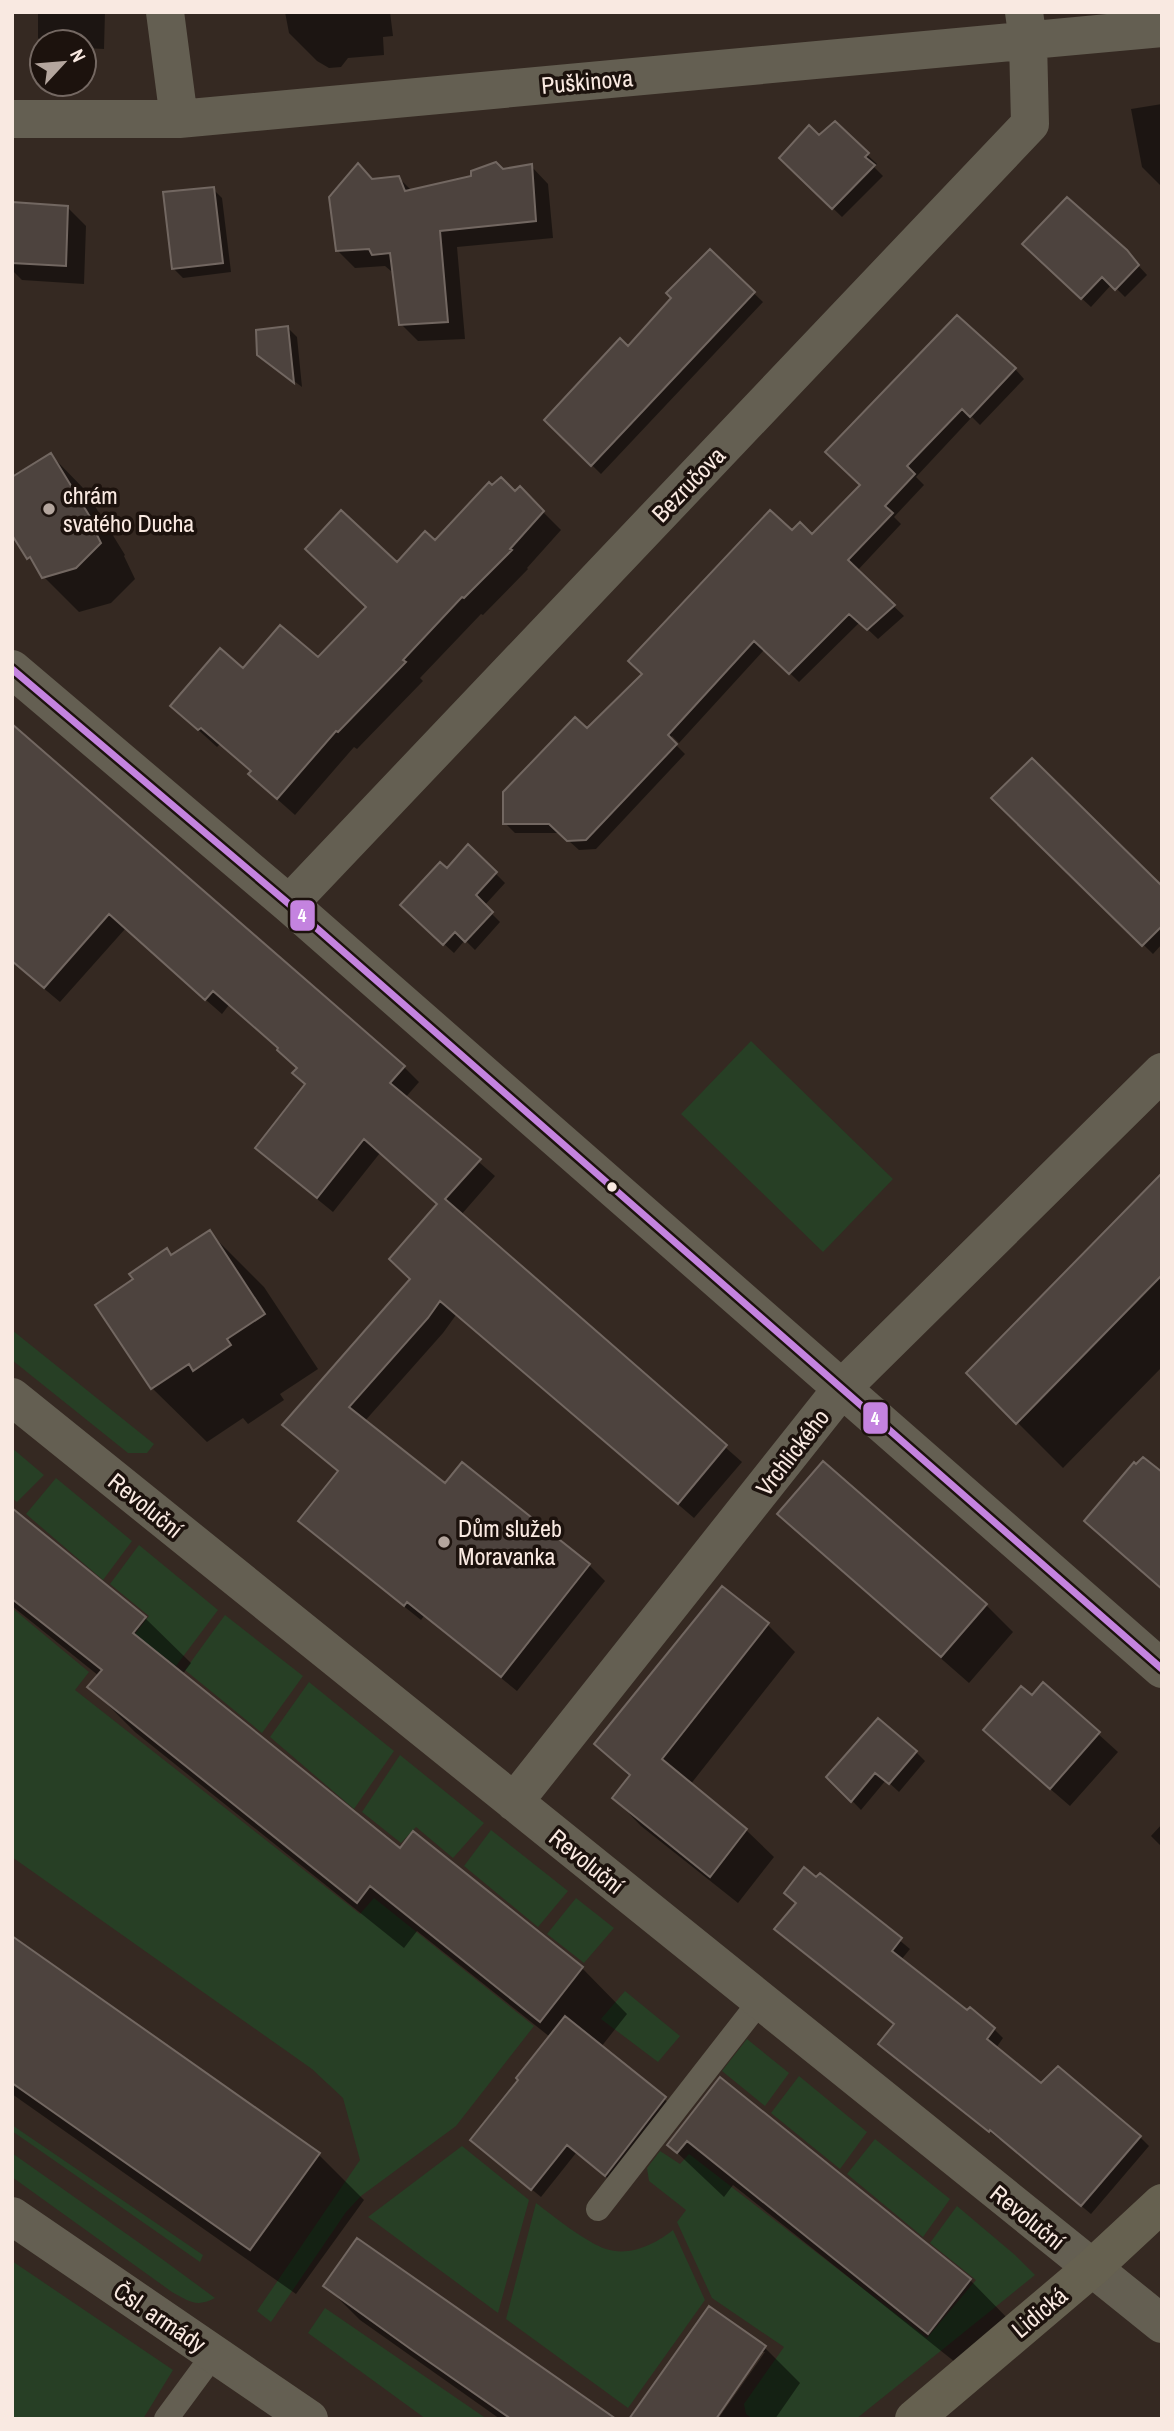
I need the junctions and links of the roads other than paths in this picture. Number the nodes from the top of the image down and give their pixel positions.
1 (165, 12) edge
2 (1026, 26) edge
3 (1162, 28) edge
4 (12, 119) edge
5 (179, 119) junction
6 (12, 669) edge
7 (289, 904) junction
8 (1162, 1072) edge
9 (843, 1387) junction
10 (12, 1397) edge
11 (1162, 1669) edge
12 (514, 1802) junction
13 (761, 2001) junction
14 (1162, 2203) edge
15 (598, 2209) dead end
16 (12, 2216) edge
17 (1092, 2268) junction
18 (1162, 2324) edge
19 (214, 2354) junction
20 (166, 2419) edge
21 (309, 2419) edge
22 (914, 2419) edge

1 - 5 street
2 - 3 street, Puškinova
2 - 5 street, Puškinova
2 - 7 street, Bezručova
4 - 5 street, Puškinova
6 - 7 street
7 - 9 street
8 - 9 street, Vrchlického
9 - 11 street
9 - 12 street, Vrchlického
10 - 12 street, Revoluční
12 - 13 street, Revoluční
13 - 15 lane
13 - 17 street, Revoluční
14 - 17 main road, Lidická
16 - 19 street, Čsl. armády
17 - 18 street, Revoluční
17 - 22 main road, Lidická
19 - 20 lane
19 - 21 street, Čsl. armády

